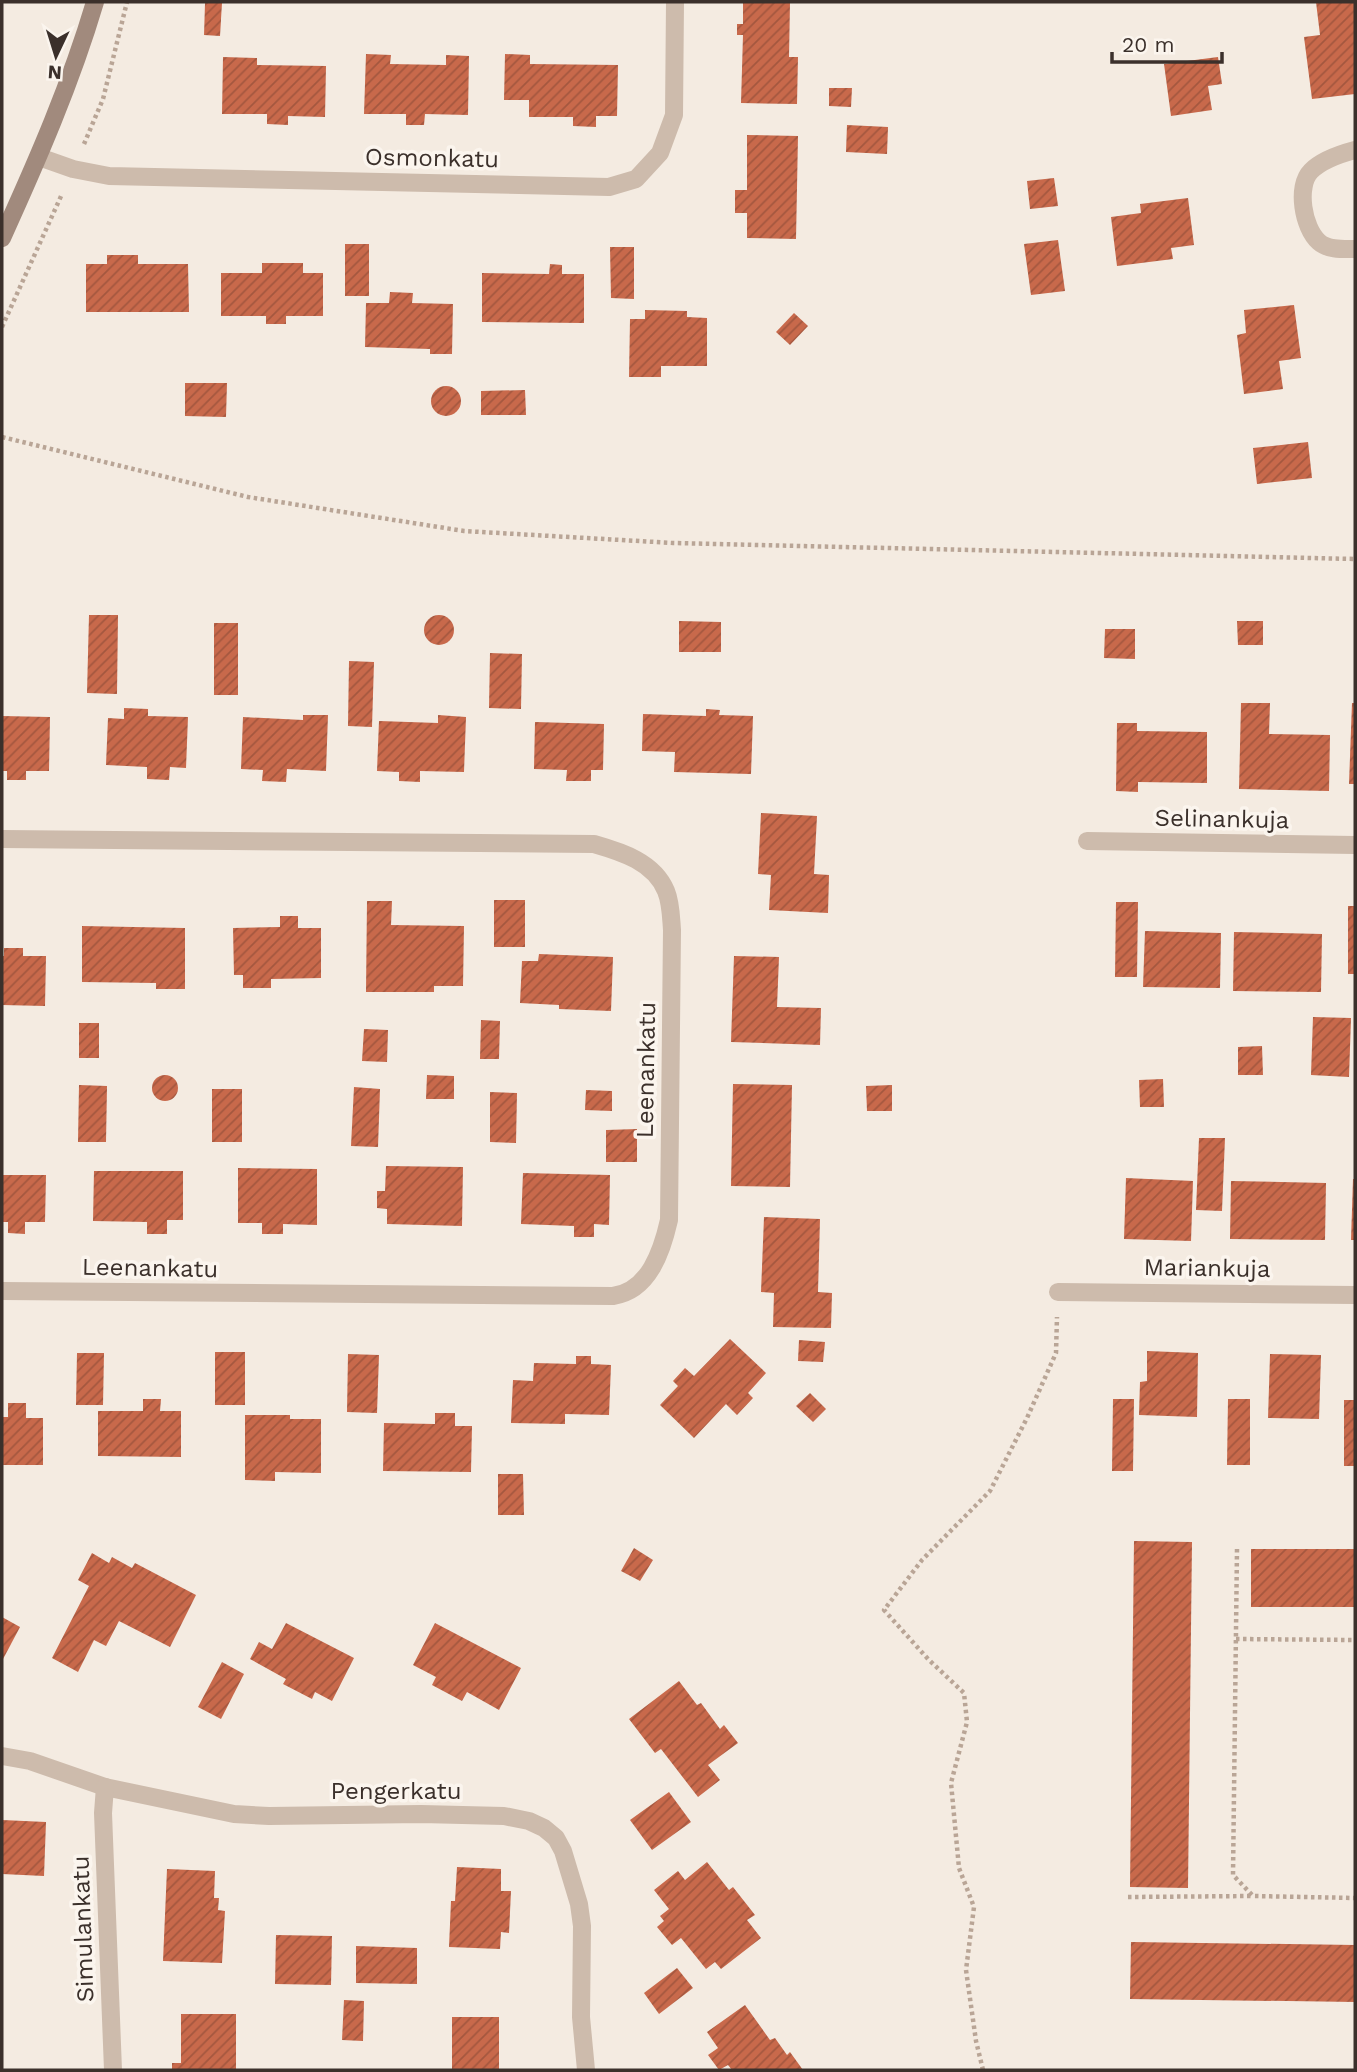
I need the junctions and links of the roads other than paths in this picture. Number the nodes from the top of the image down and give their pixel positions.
1 (94, 2) edge
2 (675, 2) edge
3 (1355, 150) edge
4 (39, 157) junction
5 (2, 238) edge
6 (1355, 248) edge
7 (2, 839) edge
8 (1087, 841) dead end
9 (1355, 845) edge
10 (2, 1291) edge
11 (1058, 1292) road end
12 (1355, 1295) edge
13 (2, 1756) edge
14 (105, 1787) junction
15 (113, 2070) edge
16 (586, 2070) edge

1 - 4 street
2 - 4 street, Osmonkatu
3 - 6 street
4 - 5 street
7 - 10 street, Leenankatu
8 - 9 street, Selinankuja
11 - 12 street, Mariankuja
13 - 14 street, Pengerkatu
14 - 15 street, Simulankatu
14 - 16 street, Pengerkatu

